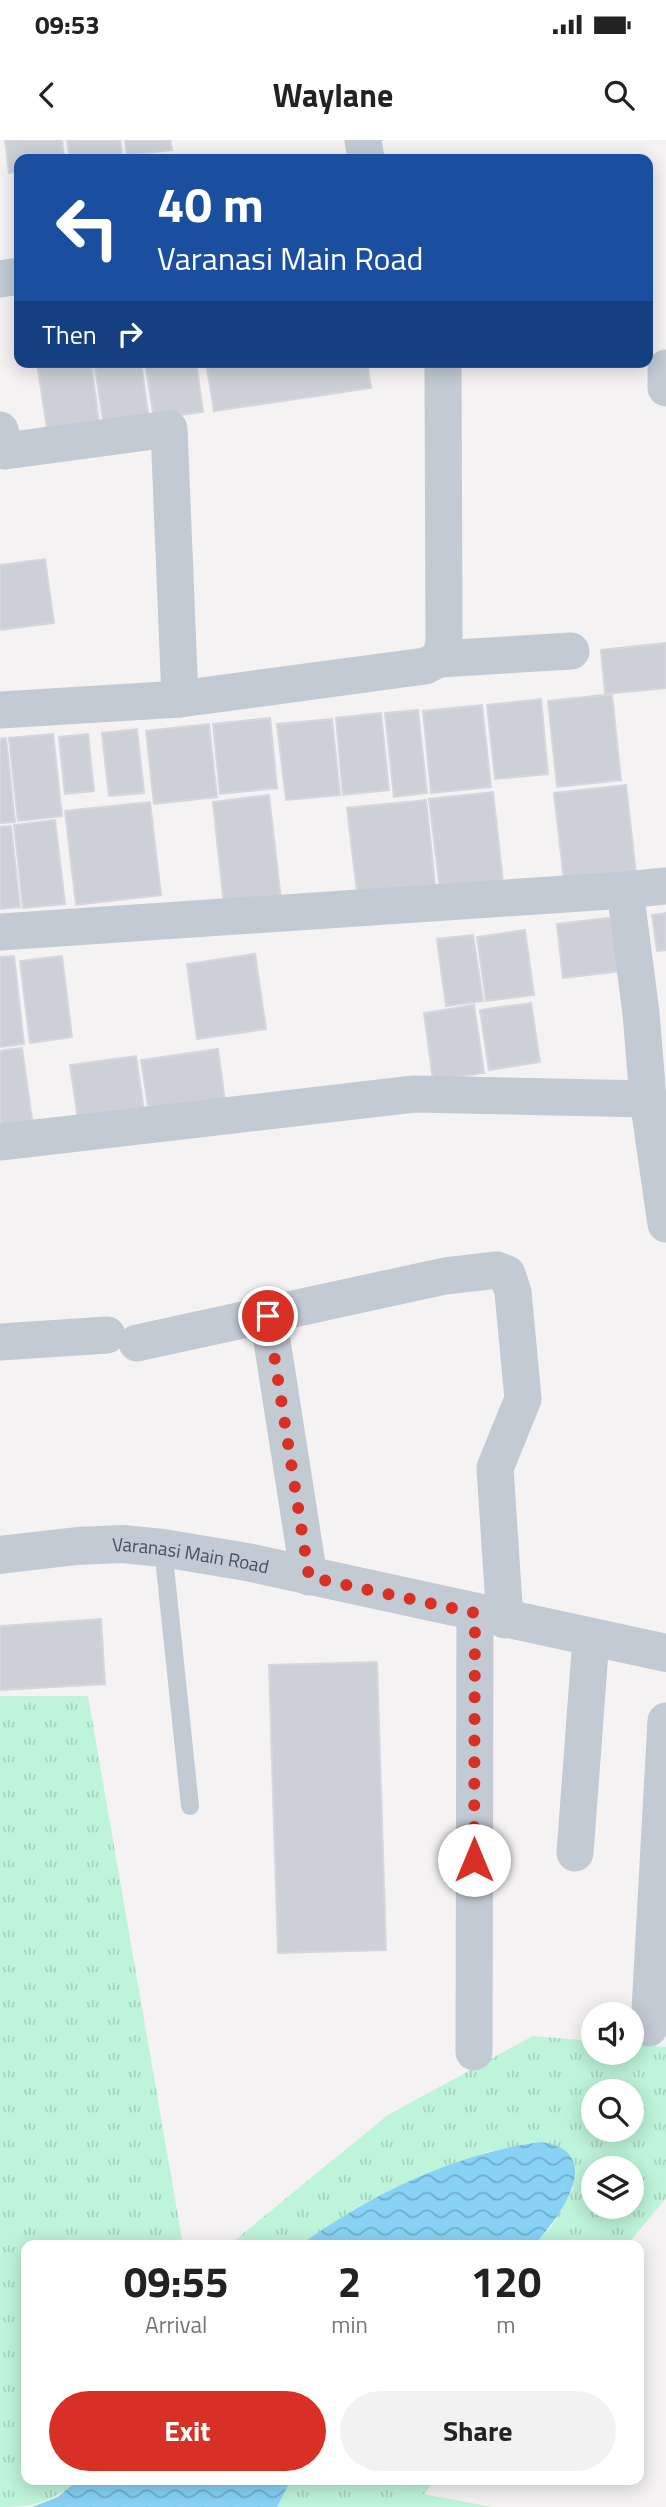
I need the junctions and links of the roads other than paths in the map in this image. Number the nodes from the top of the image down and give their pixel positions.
1 (443, 368) edge
2 (666, 368) edge
3 (666, 388) edge
4 (0, 430) edge
5 (571, 651) dead end
6 (439, 659) junction
7 (180, 699) junction
8 (0, 710) edge
9 (666, 887) edge
10 (625, 890) junction
11 (0, 932) edge
12 (654, 1012) edge
13 (648, 1100) junction
14 (0, 1142) edge
15 (666, 1224) edge
16 (268, 1316) junction
17 (0, 1342) edge
18 (163, 1548) junction
19 (0, 1555) edge
20 (309, 1577) junction
21 (490, 1616) junction
22 (591, 1638) junction
23 (666, 1653) edge
24 (666, 1721) edge
25 (190, 1806) dead end
26 (575, 1853) dead end
27 (649, 2028) dead end
28 (474, 2052) dead end

1 - 6 street
2 - 3 street
4 - 7 street
5 - 6 street
6 - 7 street
7 - 8 street
9 - 10 street
10 - 11 street
10 - 12 street
12 - 13 street
13 - 14 street
13 - 15 street
16 - 17 street
16 - 20 street
16 - 21 street
18 - 19 street, Varanasi Main Road
18 - 20 street, Varanasi Main Road
18 - 25 lane
20 - 21 street, Varanasi Main Road
21 - 22 street, Varanasi Main Road
21 - 28 street
22 - 23 street, Varanasi Main Road
22 - 26 street
24 - 27 street

